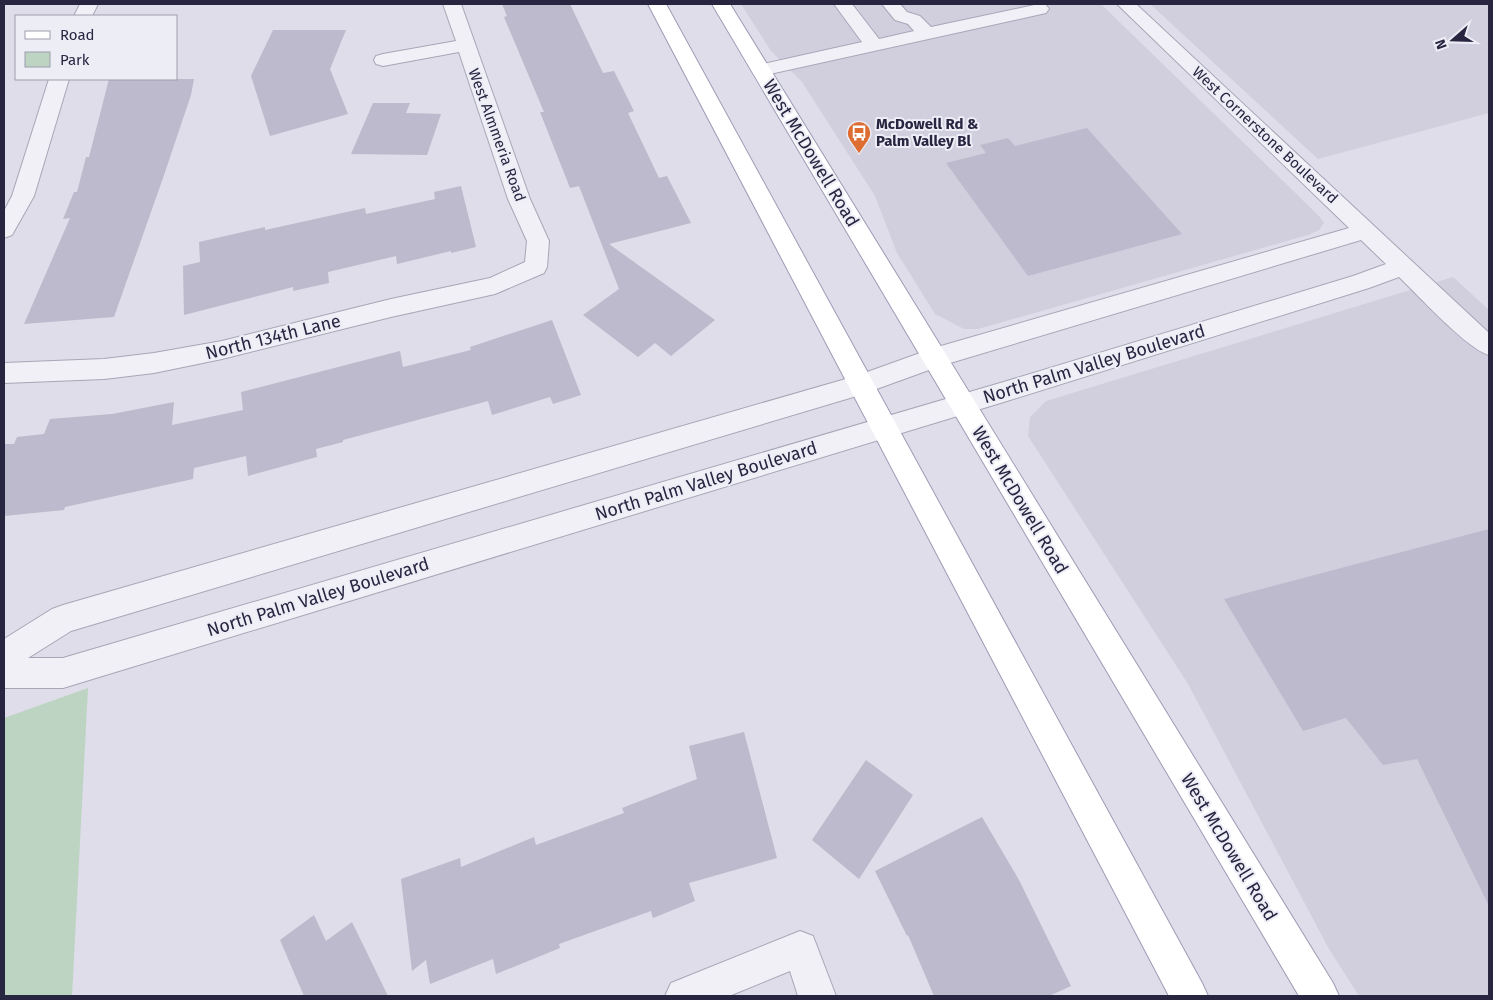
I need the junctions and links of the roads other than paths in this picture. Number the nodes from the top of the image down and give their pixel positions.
1 (452, 4) edge
2 (657, 4) edge
3 (721, 4) edge
4 (843, 4) edge
5 (891, 4) edge
6 (1126, 4) edge
7 (1040, 9) dead end
8 (915, 12) edge
9 (927, 34) junction
10 (465, 45) junction
11 (874, 45) junction
12 (383, 60) dead end
13 (761, 70) junction
14 (59, 80) edge
15 (4, 230) edge
16 (1367, 231) junction
17 (1404, 266) junction
18 (536, 267) joint
19 (1489, 346) edge
20 (934, 358) junction
21 (4, 373) edge
22 (860, 385) junction
23 (962, 404) junction
24 (884, 427) junction
25 (4, 656) edge
26 (4, 673) edge
27 (684, 996) edge
28 (817, 996) edge
29 (1189, 996) edge
30 (1320, 996) edge

1 - 10 street, West Almmeria Road
2 - 22 main road
3 - 13 main road, West McDowell Road
4 - 11 street
5 - 8 street
6 - 16 street, West Cornerstone Boulevard
7 - 9 street
8 - 9 street
9 - 11 street
10 - 12 street
10 - 18 street, West Almmeria Road
11 - 13 street
13 - 20 main road, West McDowell Road
14 - 15 street
16 - 17 street, West Cornerstone Boulevard
16 - 20 street
17 - 19 street, West Cornerstone Boulevard
17 - 23 street, North Palm Valley Boulevard
18 - 21 street, North 134th Lane
20 - 22 street
20 - 23 main road, West McDowell Road
22 - 24 main road
22 - 25 street
23 - 24 street, North Palm Valley Boulevard
23 - 30 main road, West McDowell Road
24 - 26 street, North Palm Valley Boulevard
24 - 29 main road
27 - 28 street

